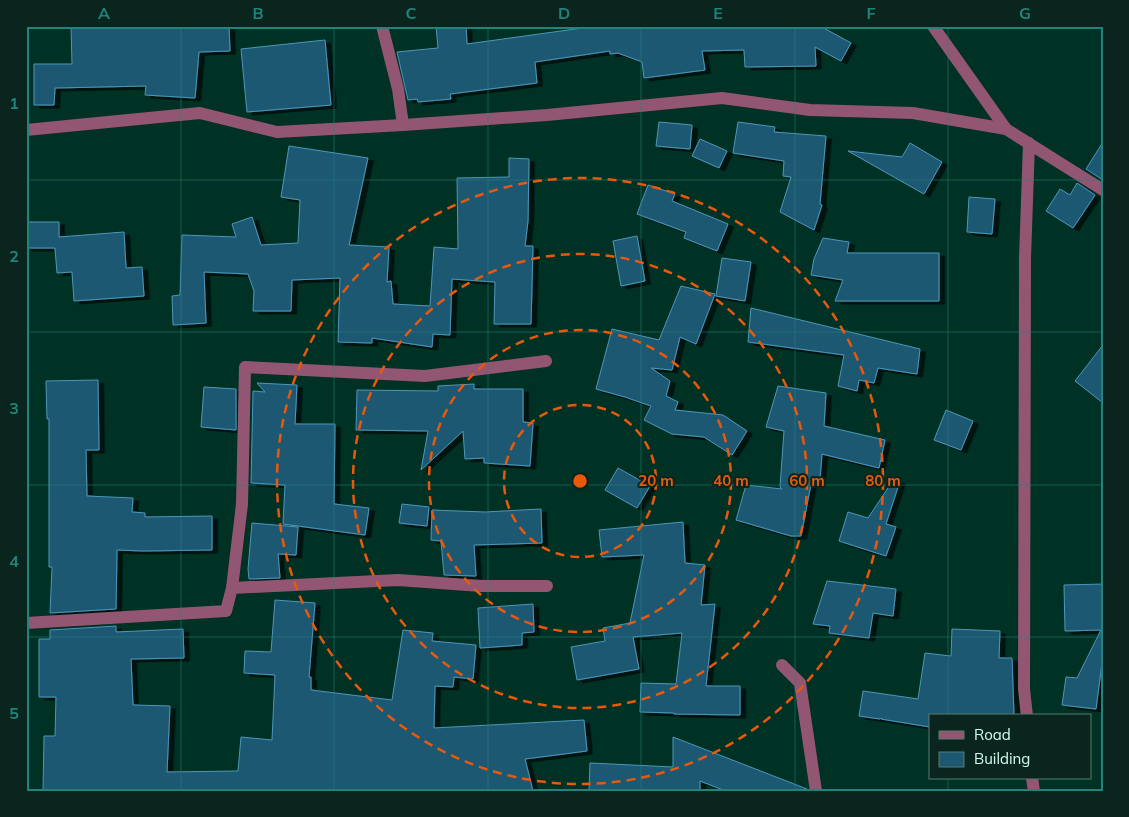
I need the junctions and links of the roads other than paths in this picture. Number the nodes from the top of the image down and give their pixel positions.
1 (382, 26) edge
2 (933, 26) edge
3 (403, 125) junction
4 (1006, 129) junction
5 (26, 130) edge
6 (1029, 144) junction
7 (1103, 190) edge
8 (546, 361) dead end
9 (547, 586) dead end
10 (232, 588) junction
11 (26, 623) edge
12 (782, 665) dead end
13 (1027, 714) edge
14 (816, 791) edge

1 - 3 street
2 - 4 street
3 - 4 street
3 - 5 street
4 - 6 street
6 - 7 street
6 - 13 street
8 - 10 street
9 - 10 street
10 - 11 street
12 - 14 street

